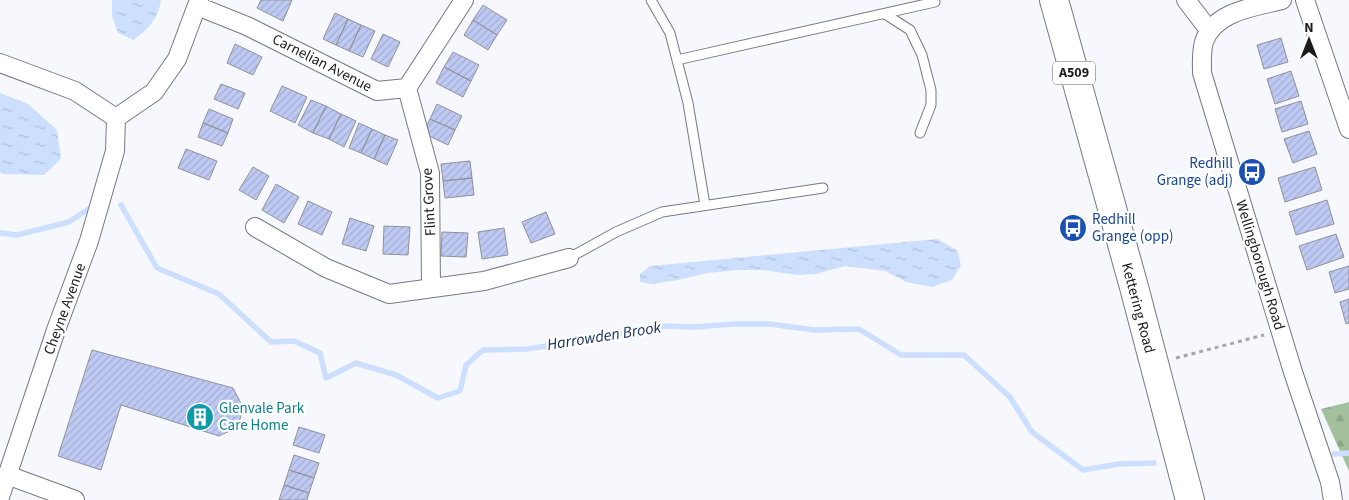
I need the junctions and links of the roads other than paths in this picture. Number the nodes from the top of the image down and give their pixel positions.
1 (464, 0) edge
2 (652, 0) edge
3 (1054, 0) edge
4 (1186, 0) edge
5 (1282, 0) edge
6 (1305, 0) edge
7 (934, 2) dead end
8 (198, 3) edge
9 (884, 14) junction
10 (1209, 30) junction
11 (677, 60) junction
12 (0, 63) edge
13 (407, 88) junction
14 (116, 118) junction
15 (1348, 124) edge
16 (920, 133) dead end
17 (823, 188) dead end
18 (705, 205) junction
19 (256, 227) dead end
20 (569, 258) joint
21 (431, 288) junction
22 (7, 475) junction
23 (0, 497) edge
24 (75, 500) edge
25 (1190, 500) edge
26 (1333, 500) edge

1 - 13 street
2 - 11 lane
3 - 25 highway, Kettering Road / A509
4 - 10 street
5 - 10 street
6 - 15 street
7 - 9 lane
8 - 13 street, Carnelian Avenue
8 - 14 street
9 - 11 lane
9 - 16 lane
10 - 26 street, Wellingborough Road
11 - 18 lane
12 - 14 street
13 - 21 street, Flint Grove
14 - 22 street, Cheyne Avenue
17 - 18 lane
18 - 20 lane
19 - 21 street
20 - 21 street
22 - 23 street, Cheyne Avenue
22 - 24 street

